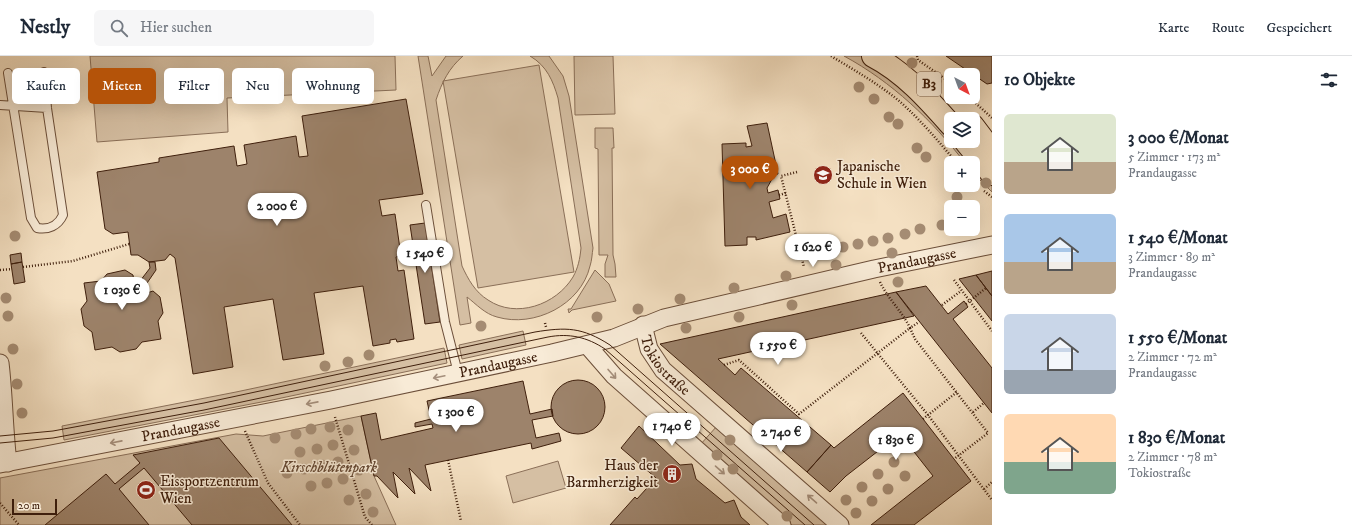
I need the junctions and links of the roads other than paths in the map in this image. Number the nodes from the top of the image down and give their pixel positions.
1 (881, 57) edge
2 (8, 73) dead end
3 (48, 104) edge
4 (0, 105) edge
5 (14, 106) junction
6 (48, 108) junction
7 (959, 112) edge
8 (944, 117) edge
9 (980, 121) edge
10 (971, 148) edge
11 (992, 151) edge
12 (992, 174) edge
13 (426, 205) dead end
14 (992, 245) edge
15 (643, 326) junction
16 (587, 345) junction
17 (0, 363) edge
18 (458, 373) junction
19 (4, 463) edge
20 (782, 525) edge
21 (840, 525) edge

1 - 7 main road, B3
1 - 8 main road, B3
2 - 5 lane
3 - 6 lane
4 - 5 lane
5 - 6 lane
5 - 6 lane
9 - 11 main road
10 - 12 main road
13 - 18 lane
14 - 15 street, Prandaugasse
15 - 16 street, Prandaugasse
21 -> 15 street, Tokiostraße
16 - 18 street, Prandaugasse
16 -> 20 street
17 - 19 street
18 -> 19 street, Prandaugasse

